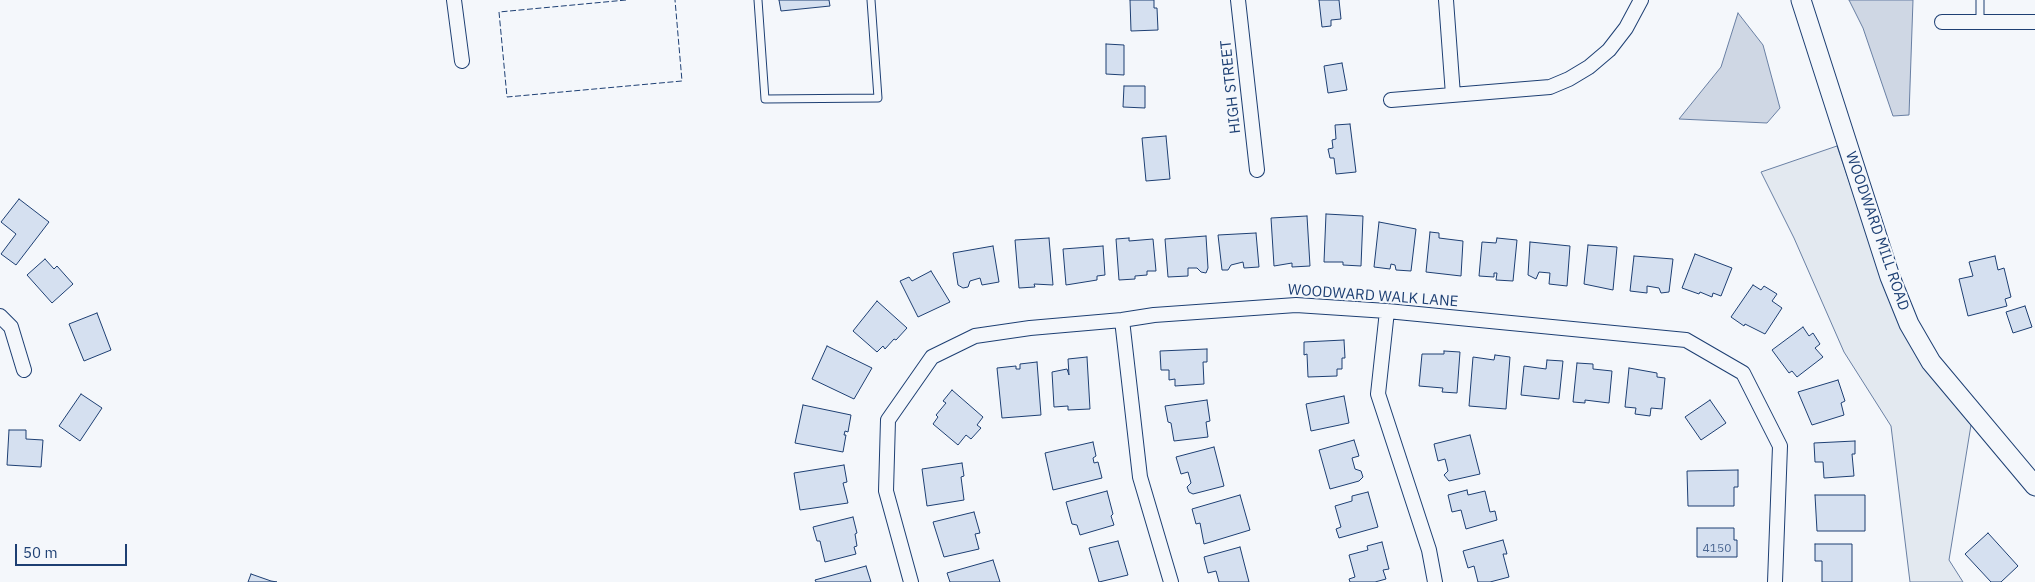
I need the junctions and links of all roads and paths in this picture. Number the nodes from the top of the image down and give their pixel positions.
1 (454, 0) edge
2 (758, 0) edge
3 (871, 0) edge
4 (1238, 0) edge
5 (1446, 0) edge
6 (1641, 0) edge
7 (1801, 0) edge
8 (1980, 0) edge
9 (1942, 22) dead end
10 (1980, 22) junction
11 (2035, 22) edge
12 (462, 61) dead end
13 (1452, 95) junction
14 (1391, 100) dead end
15 (1257, 170) dead end
16 (1387, 311) junction
17 (0, 316) edge
18 (1122, 320) junction
19 (24, 370) dead end
20 (2035, 486) edge
21 (911, 582) edge
22 (1171, 582) edge
23 (1435, 582) edge
24 (1775, 582) edge

1 - 12 street
2 - 3 lane
4 - 15 street, HIGH STREET
5 - 13 street
6 - 13 street
7 - 20 street, WOODWARD MILL ROAD
8 - 10 lane
9 - 10 street
10 - 11 street
13 - 14 street
16 - 18 street, WOODWARD WALK LANE
16 - 23 street
16 - 24 street, WOODWARD WALK LANE
17 - 19 street
18 - 21 street, WOODWARD WALK LANE
18 - 22 street

